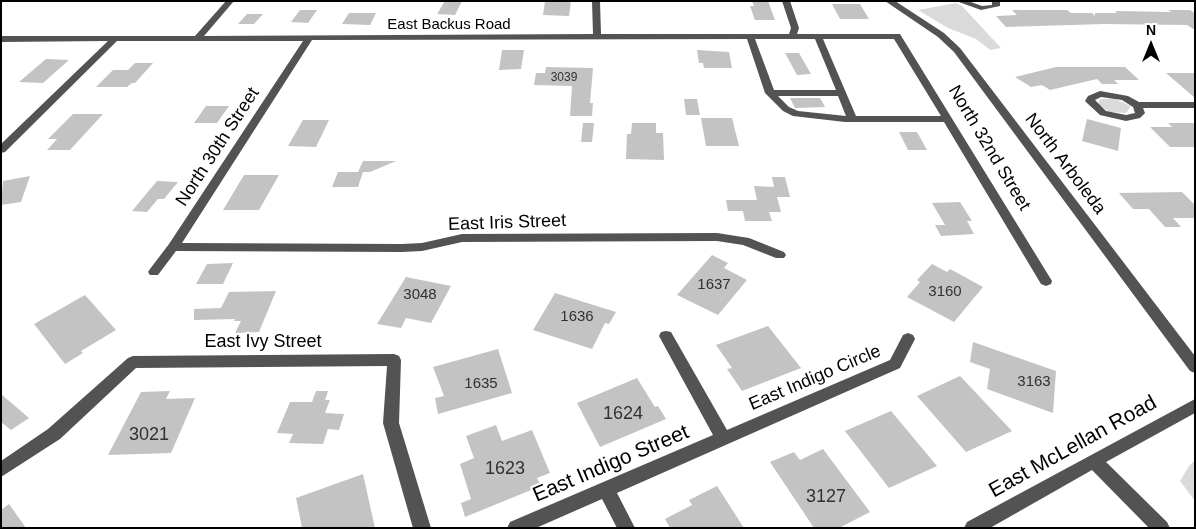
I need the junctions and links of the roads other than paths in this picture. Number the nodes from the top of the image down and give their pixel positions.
1 (230, 1) edge
2 (596, 1) edge
3 (786, 1) edge
4 (889, 1) edge
5 (960, 1) edge
6 (996, 1) edge
7 (792, 36) junction
8 (818, 36) junction
9 (897, 36) joint
10 (750, 37) junction
11 (310, 38) junction
12 (597, 38) junction
13 (1, 39) edge
14 (197, 39) junction
15 (114, 40) junction
16 (770, 93) junction
17 (842, 93) junction
18 (1137, 105) dead end
19 (1195, 105) edge
20 (852, 119) junction
21 (948, 119) junction
22 (1, 150) edge
23 (173, 247) junction
24 (780, 255) dead end
25 (154, 272) dead end
26 (1046, 281) dead end
27 (666, 336) dead end
28 (908, 339) dead end
29 (1195, 367) edge
30 (1195, 406) edge
31 (723, 438) junction
32 (1095, 462) junction
33 (1, 470) edge
34 (606, 489) junction
35 (422, 528) edge
36 (516, 528) edge
37 (626, 528) edge
38 (974, 528) edge
39 (1161, 528) edge

1 - 14 street
2 - 12 street
3 - 7 street
4 - 29 street, North Arboleda
5 - 6 street
7 - 8 street, East Backus Road
7 - 10 street, East Backus Road
8 - 9 street, East Backus Road
8 - 17 street
9 - 21 street, North 32nd Street
10 - 12 street, East Backus Road
10 - 16 street
11 - 12 street, East Backus Road
11 - 14 street, East Backus Road
11 - 23 street, North 30th Street
13 - 15 street, East Backus Road
14 - 15 street, East Backus Road
15 - 22 street
16 - 17 street
16 - 20 street
17 - 20 street
18 - 19 street
20 - 21 street
21 - 26 street, North 32nd Street
23 - 24 street, East Iris Street
23 - 25 street, North 30th Street
27 - 31 street
28 - 31 street, East Indigo Circle
30 - 32 street, East McLellan Road
31 - 34 street, East Indigo Street
32 - 38 street, East McLellan Road
32 - 39 street
33 - 35 street, East Ivy Street
34 - 36 street, East Indigo Street
34 - 37 street

